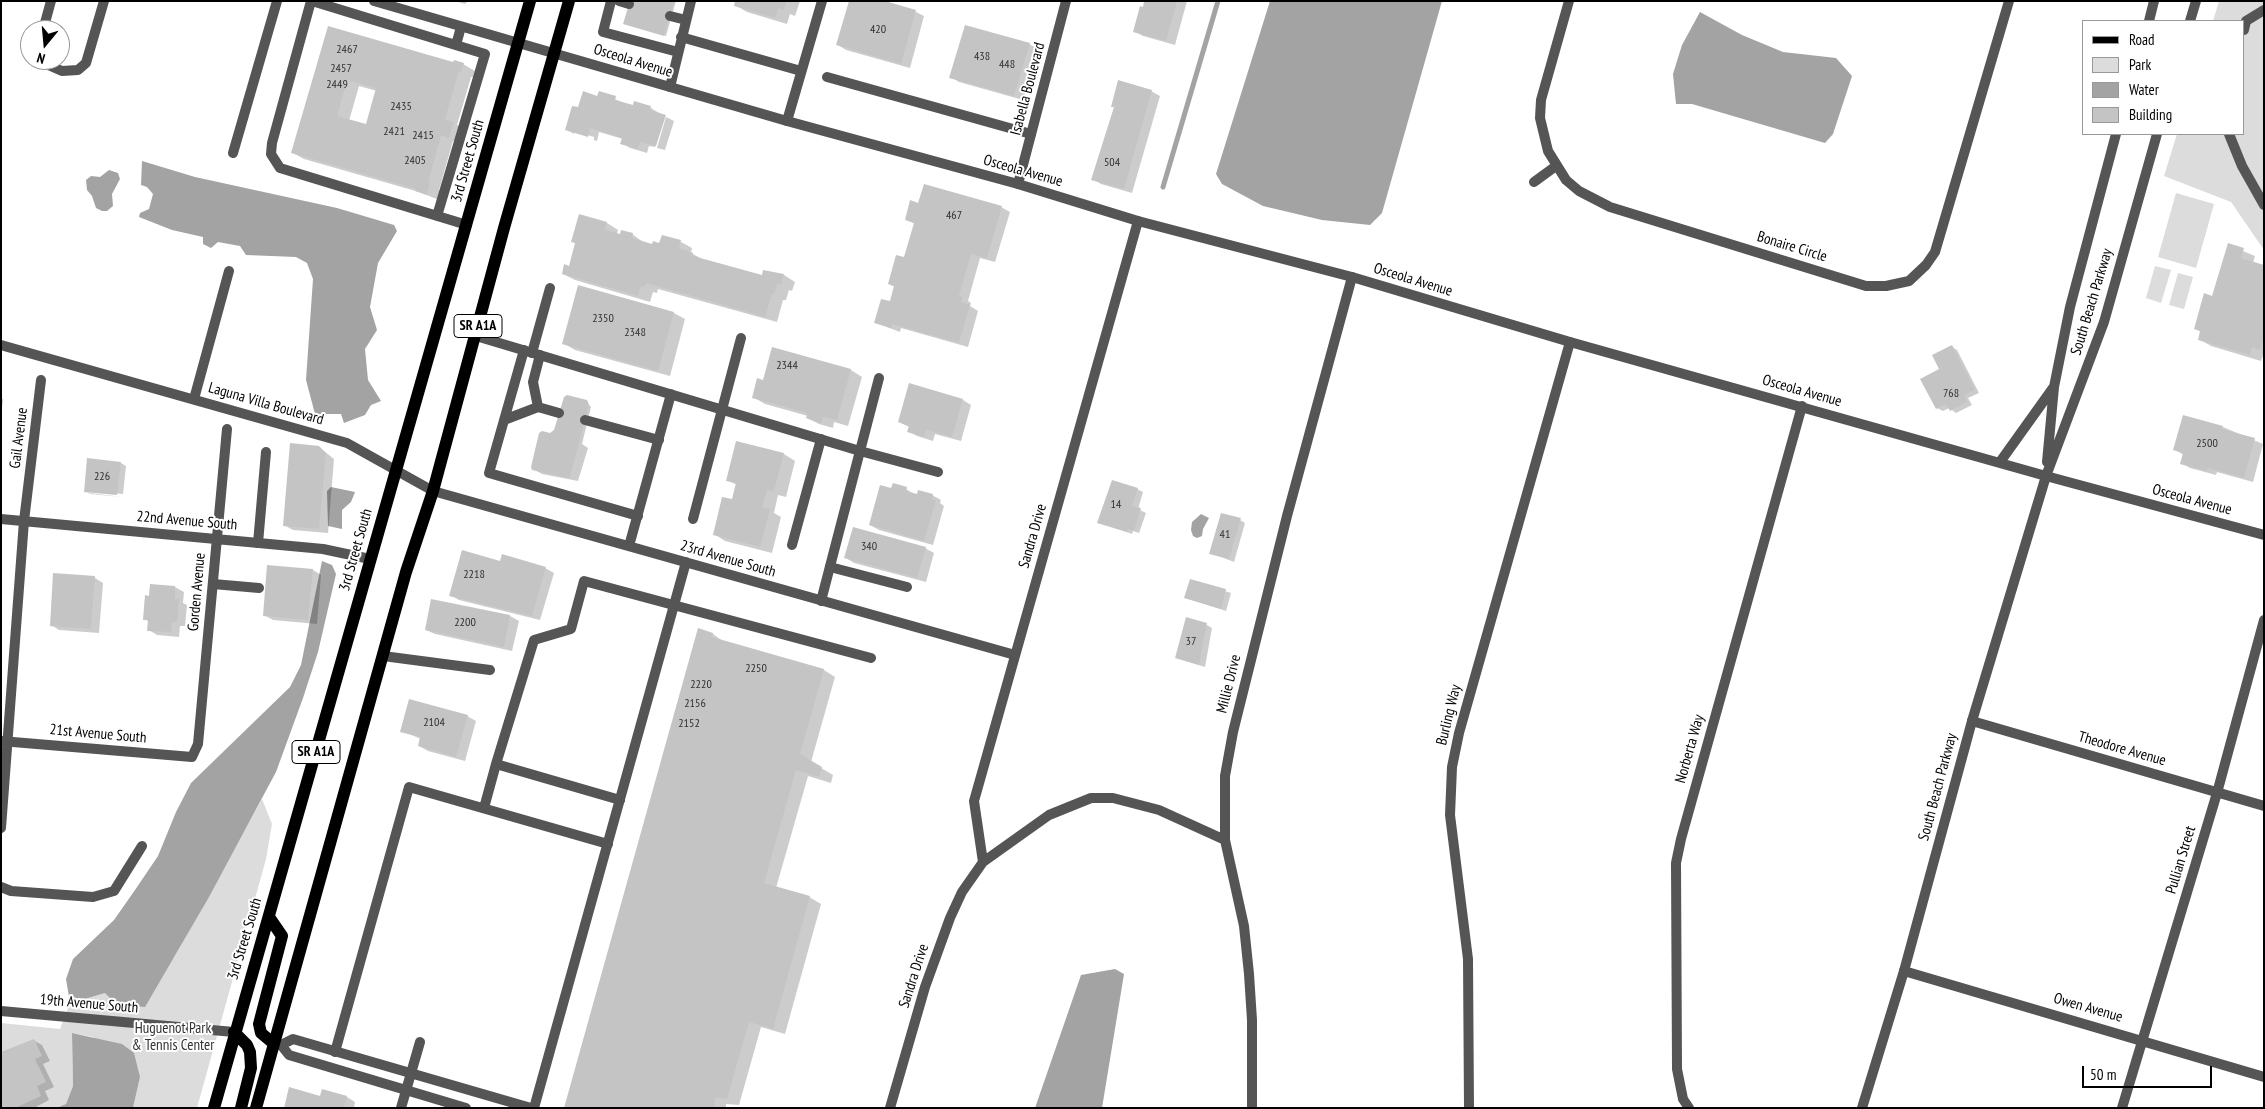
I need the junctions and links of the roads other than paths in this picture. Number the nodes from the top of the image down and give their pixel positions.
1 (51, 1) edge
2 (104, 1) edge
3 (277, 1) edge
4 (312, 1) edge
5 (374, 1) edge
6 (530, 1) edge
7 (569, 1) edge
8 (611, 1) edge
9 (691, 1) edge
10 (822, 1) edge
11 (1066, 1) edge
12 (1568, 1) edge
13 (2009, 1) edge
14 (2154, 1) edge
15 (2196, 1) edge
16 (2264, 10) edge
17 (670, 16) dead end
18 (46, 20) edge
19 (686, 20) junction
20 (2148, 20) edge
21 (2190, 20) edge
22 (2245, 26) edge
23 (461, 27) junction
24 (681, 38) junction
25 (518, 44) junction
26 (456, 45) junction
27 (678, 52) junction
28 (554, 54) junction
29 (60, 70) edge
30 (801, 71) junction
31 (827, 77) dead end
32 (670, 88) junction
33 (787, 121) junction
34 (1031, 134) junction
35 (2116, 135) edge
36 (2156, 135) edge
37 (2228, 135) edge
38 (233, 153) dead end
39 (1556, 166) junction
40 (1534, 182) dead end
41 (1018, 184) junction
42 (2264, 205) edge
43 (437, 216) junction
44 (1138, 221) junction
45 (467, 225) junction
46 (229, 271) dead end
47 (1352, 277) junction
48 (550, 288) dead end
49 (476, 336) junction
50 (741, 338) dead end
51 (1570, 342) junction
52 (1, 345) edge
53 (532, 353) junction
54 (879, 378) dead end
55 (41, 380) dead end
56 (2054, 387) junction
57 (671, 394) junction
58 (194, 399) junction
59 (1802, 406) junction
60 (538, 407) junction
61 (722, 409) junction
62 (560, 413) dead end
63 (585, 420) dead end
64 (503, 424) junction
65 (227, 429) dead end
66 (822, 439) junction
67 (659, 440) junction
68 (860, 451) junction
69 (266, 452) dead end
70 (2000, 462) junction
71 (395, 470) junction
72 (938, 472) dead end
73 (2046, 476) junction
74 (433, 491) junction
75 (638, 516) junction
76 (1, 519) edge
77 (693, 520) dead end
78 (24, 521) junction
79 (2264, 536) edge
80 (216, 539) junction
81 (258, 542) junction
82 (629, 546) junction
83 (792, 546) dead end
84 (370, 559) junction
85 (686, 562) junction
86 (830, 567) junction
87 (213, 584) junction
88 (907, 587) dead end
89 (260, 588) dead end
90 (821, 600) junction
91 (674, 607) junction
92 (2264, 620) edge
93 (1015, 655) junction
94 (383, 656) junction
95 (871, 658) dead end
96 (490, 670) dead end
97 (1972, 721) junction
98 (4, 741) edge
99 (192, 757) joint
100 (496, 764) junction
101 (2217, 793) junction
102 (620, 800) junction
103 (2264, 806) edge
104 (484, 808) junction
105 (1, 828) edge
106 (1225, 840) junction
107 (608, 844) junction
108 (142, 846) dead end
109 (983, 862) junction
110 (1, 887) edge
111 (269, 917) junction
112 (1904, 971) junction
113 (1, 1011) edge
114 (234, 1032) junction
115 (2142, 1040) junction
116 (420, 1042) dead end
117 (277, 1044) junction
118 (335, 1052) junction
119 (411, 1074) junction
120 (2264, 1077) edge
121 (406, 1090) junction
122 (214, 1108) edge
123 (241, 1108) edge
124 (256, 1108) edge
125 (401, 1108) edge
126 (466, 1108) edge
127 (532, 1108) edge
128 (890, 1108) edge
129 (1252, 1108) edge
130 (1469, 1108) edge
131 (1689, 1108) edge
132 (1862, 1108) edge
133 (2122, 1108) edge

1 - 18 street
2 - 29 street
3 - 38 street
4 - 26 street
4 - 43 street
5 - 23 street, Osceola Avenue
6 - 25 main road, 3rd Street South / SR A1A
7 - 28 main road, SR A1A
8 - 27 street
9 - 19 street
10 - 30 street
11 - 34 street, Isabella Boulevard
12 - 39 street, Bonaire Circle
13 - 39 street, Bonaire Circle
14 - 20 street
15 - 21 street
16 - 22 street
17 - 19 street
19 - 24 street
23 - 25 street, Osceola Avenue
23 - 26 street
24 - 27 street
24 - 30 street
25 - 28 street, Osceola Avenue
25 - 45 main road, 3rd Street South / SR A1A
26 - 43 street
27 - 32 street
28 - 32 street, Osceola Avenue
28 - 49 main road, SR A1A
30 - 33 street
31 - 34 street
32 - 33 street, Osceola Avenue
33 - 41 street, Osceola Avenue
34 - 41 street, Isabella Boulevard
35 - 56 street, South Beach Parkway
36 - 73 street, South Beach Parkway
37 - 42 street
39 - 40 street
41 - 44 street, Osceola Avenue
43 - 45 street
44 - 47 street, Osceola Avenue
44 - 93 street, Sandra Drive
45 - 71 main road, 3rd Street South / SR A1A
46 - 58 street
47 - 51 street, Osceola Avenue
47 - 106 street, Millie Drive
48 - 53 street
49 - 53 street
49 - 74 main road, SR A1A
50 - 61 street
51 - 59 street, Osceola Avenue
51 - 130 street, Burling Way
52 - 58 street, Laguna Villa Boulevard
53 - 57 street
53 - 60 street
53 - 64 street
54 - 68 street
55 - 78 street, Gail Avenue
56 - 70 street
56 - 73 street, South Beach Parkway
57 - 61 street
57 - 67 street
58 - 71 street, Laguna Villa Boulevard
59 - 70 street, Osceola Avenue
59 - 131 street, Norberta Way
60 - 62 street
60 - 64 street
61 - 66 street
61 - 77 street
63 - 67 street
64 - 75 street
65 - 80 street, Gorden Avenue
66 - 68 street
66 - 83 street
67 - 75 street
68 - 72 street
68 - 86 street
69 - 81 street
70 - 73 street, Osceola Avenue
71 - 74 street, Laguna Villa Boulevard
71 - 84 main road, 3rd Street South / SR A1A
73 - 79 street, Osceola Avenue
73 - 97 street, South Beach Parkway
74 - 82 street, 23rd Avenue South
74 - 94 main road, SR A1A
75 - 82 street
76 - 78 street, 22nd Avenue South
78 - 80 street, 22nd Avenue South
78 - 98 street, Gail Avenue
80 - 81 street, 22nd Avenue South
80 - 87 street, Gorden Avenue
81 - 84 street, 22nd Avenue South
82 - 85 street, 23rd Avenue South
84 - 111 main road, 3rd Street South / SR A1A
85 - 90 street, 23rd Avenue South
85 - 91 street
86 - 88 street
86 - 90 street
87 - 89 street
87 - 99 street, Gorden Avenue
90 - 93 street, 23rd Avenue South
91 - 95 street
91 - 100 street
91 - 102 street
92 - 101 street, Pullian Street
93 - 109 street, Sandra Drive
94 - 96 street
94 - 117 main road, SR A1A
97 - 101 street, Theodore Avenue
97 - 112 street, South Beach Parkway
98 - 99 street, 21st Avenue South
98 - 105 street, Gail Avenue
100 - 102 street
100 - 104 street
101 - 103 street, Theodore Avenue
101 - 115 street, Pullian Street
102 - 107 street
104 - 107 street
104 - 118 street
106 - 109 street, Sandra Drive
106 - 129 street, Millie Drive
107 - 127 street
108 - 110 street
109 - 128 street, Sandra Drive
111 - 114 main road, 3rd Street South / SR A1A
111 - 117 main road
112 - 115 street, Owen Avenue
112 - 132 street, South Beach Parkway
113 - 114 street, 19th Avenue South
114 - 122 main road, 3rd Street South / SR A1A
114 - 123 main road
115 - 120 street, Owen Avenue
115 - 133 street, Pullian Street
116 - 119 street
117 - 118 street
117 - 121 street
117 - 124 main road, SR A1A
118 - 119 street
119 - 121 street
119 - 127 street
121 - 125 street
121 - 126 street

